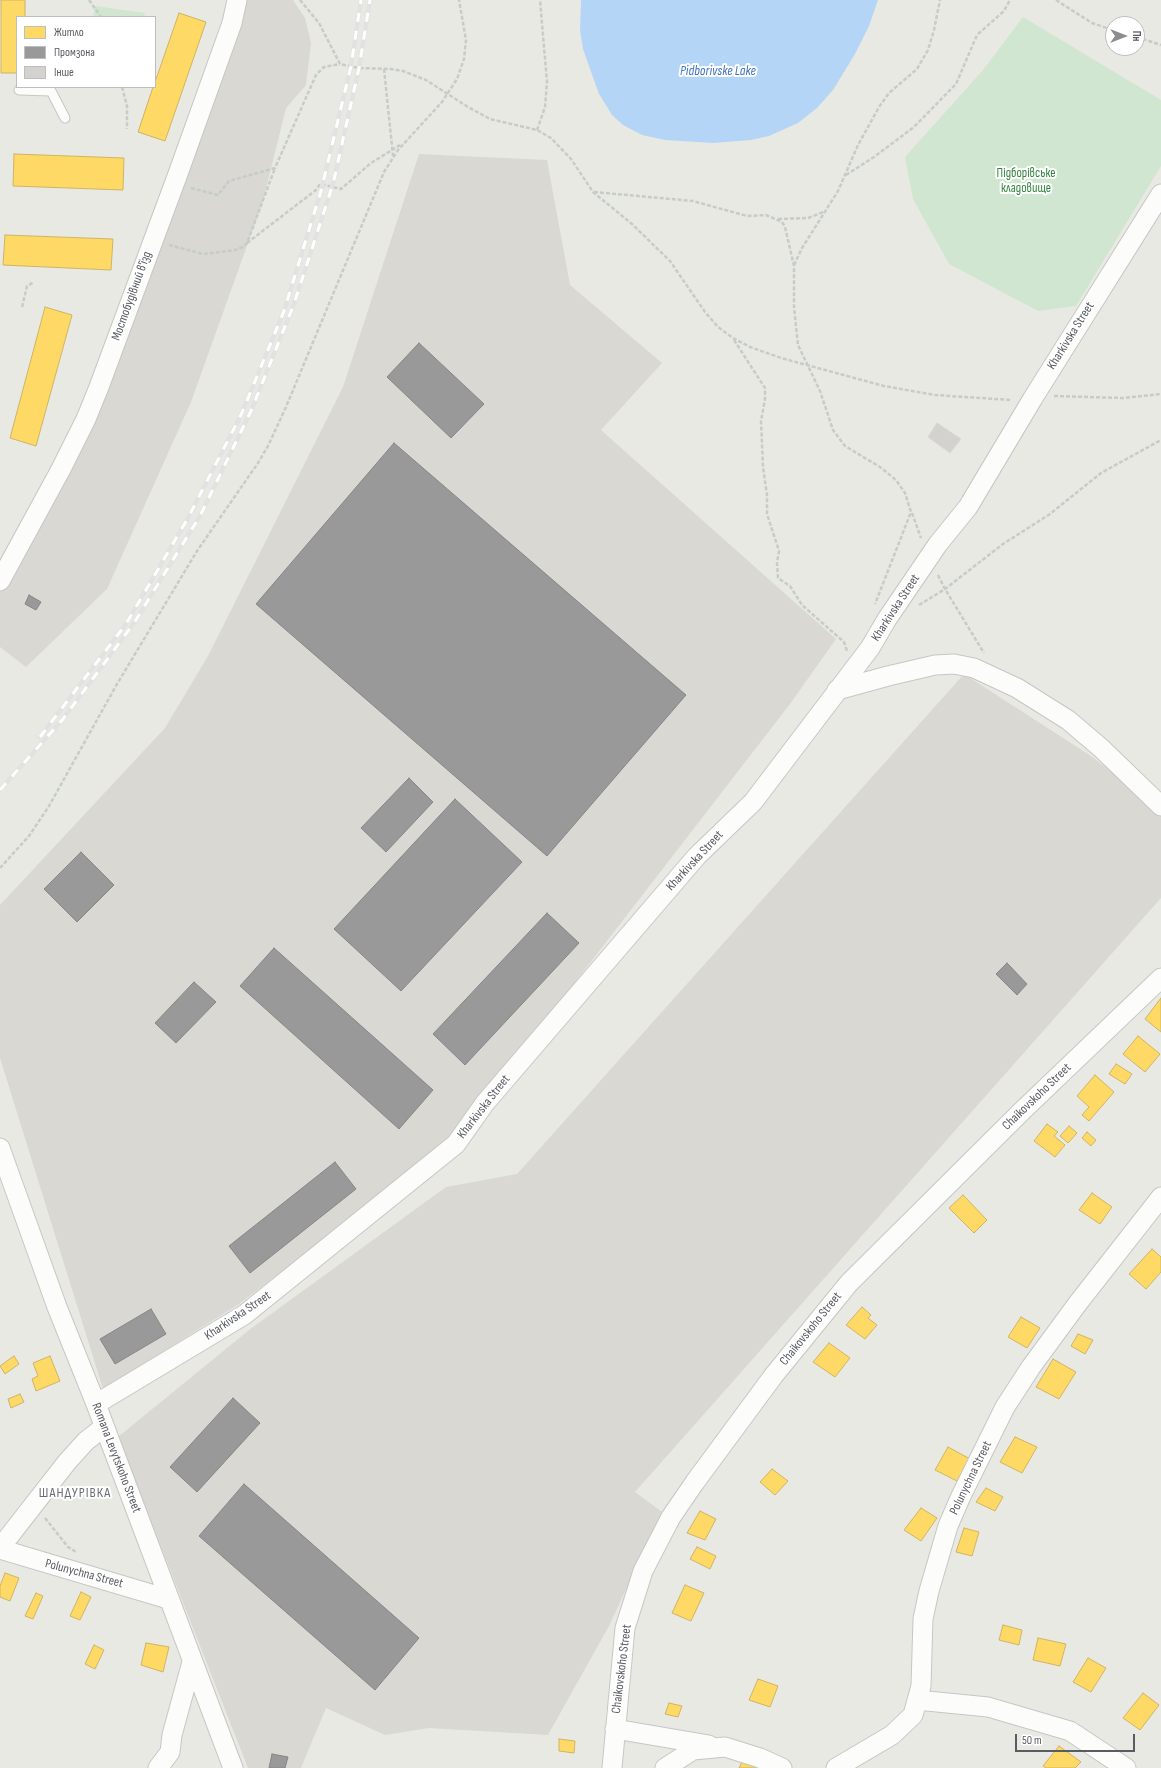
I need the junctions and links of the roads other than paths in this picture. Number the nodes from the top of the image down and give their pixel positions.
1 (237, 0) edge
2 (19, 90) dead end
3 (66, 118) dead end
4 (1161, 194) edge
5 (0, 581) edge
6 (838, 690) junction
7 (1161, 806) edge
8 (1161, 978) edge
9 (0, 1148) edge
10 (1161, 1197) edge
11 (96, 1404) junction
12 (104, 1427) junction
13 (0, 1549) edge
14 (168, 1599) junction
15 (192, 1662) junction
16 (917, 1700) junction
17 (615, 1729) junction
18 (725, 1747) junction
19 (158, 1768) edge
20 (233, 1768) edge
21 (612, 1768) edge
22 (665, 1768) edge
23 (782, 1768) edge
24 (836, 1768) edge
25 (1126, 1768) edge

1 - 5 street, Мостобудівний в'їзд
2 - 3 lane
4 - 6 street, Kharkivska Street
6 - 7 street
6 - 11 street, Kharkivska Street
8 - 17 street, Chaikovskoho Street
9 - 11 street, Romana Levytskoho Street
10 - 16 street, Polunychna Street
11 - 12 street, Romana Levytskoho Street
12 - 13 street
12 - 14 street, Romana Levytskoho Street
13 - 14 street, Polunychna Street
14 - 15 street, Romana Levytskoho Street
15 - 19 street
15 - 20 street, Romana Levytskoho Street
16 - 24 street, Polunychna Street
16 - 25 street
17 - 18 street
17 - 21 street, Chaikovskoho Street
18 - 22 street
18 - 23 street

